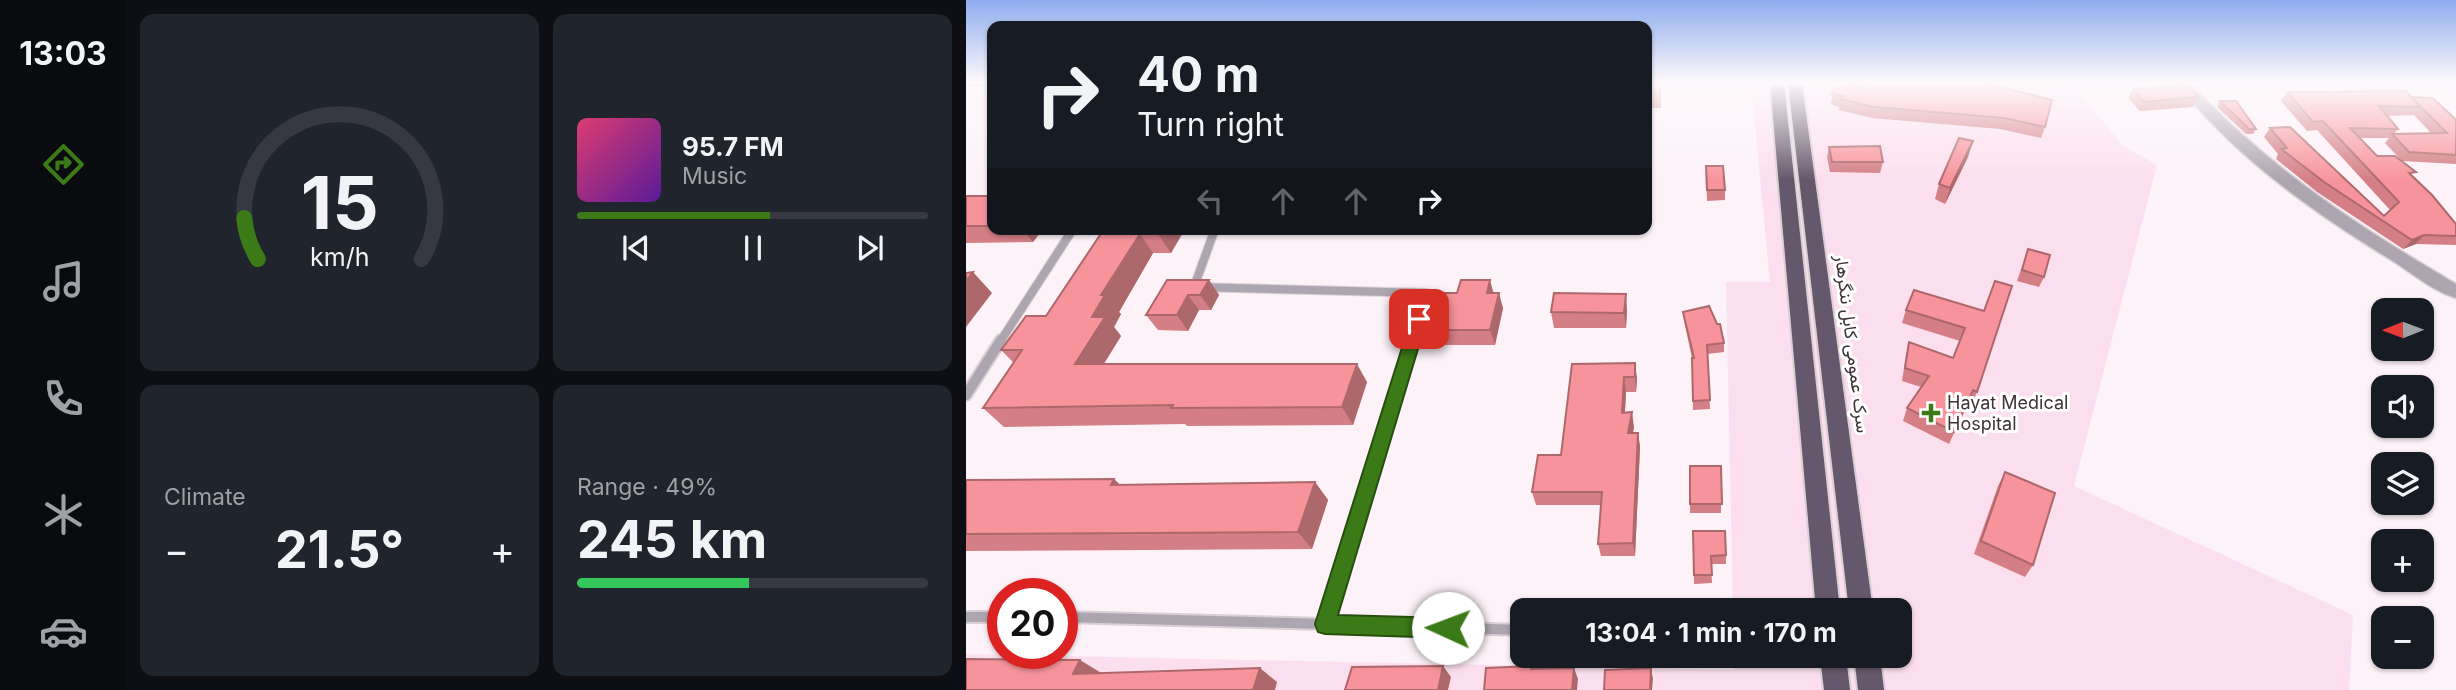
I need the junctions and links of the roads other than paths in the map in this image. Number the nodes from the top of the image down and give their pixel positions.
1 (1780, 115) edge
2 (1798, 115) edge
3 (2212, 115) edge
4 (1067, 235) edge
5 (1212, 235) edge
6 (2456, 292) edge
7 (1823, 310) junction
8 (1799, 311) junction
9 (966, 395) edge
10 (1827, 598) edge
11 (1859, 598) edge
12 (966, 617) edge
13 (987, 617) edge
14 (1078, 617) edge
15 (1325, 624) junction
16 (1510, 630) edge
17 (1834, 668) edge
18 (1868, 668) edge
19 (1837, 690) edge
20 (1871, 690) edge

1 - 8 highway
2 - 7 highway, سرک عمومی کابل ننگرهار
3 - 6 street
4 - 9 lane
5 - 15 lane
7 - 8 highway
7 - 11 highway, سرک عمومی کابل ننگرهار
8 - 10 highway
12 - 13 lane
14 - 15 lane
15 - 16 lane
17 - 19 highway
18 - 20 highway

